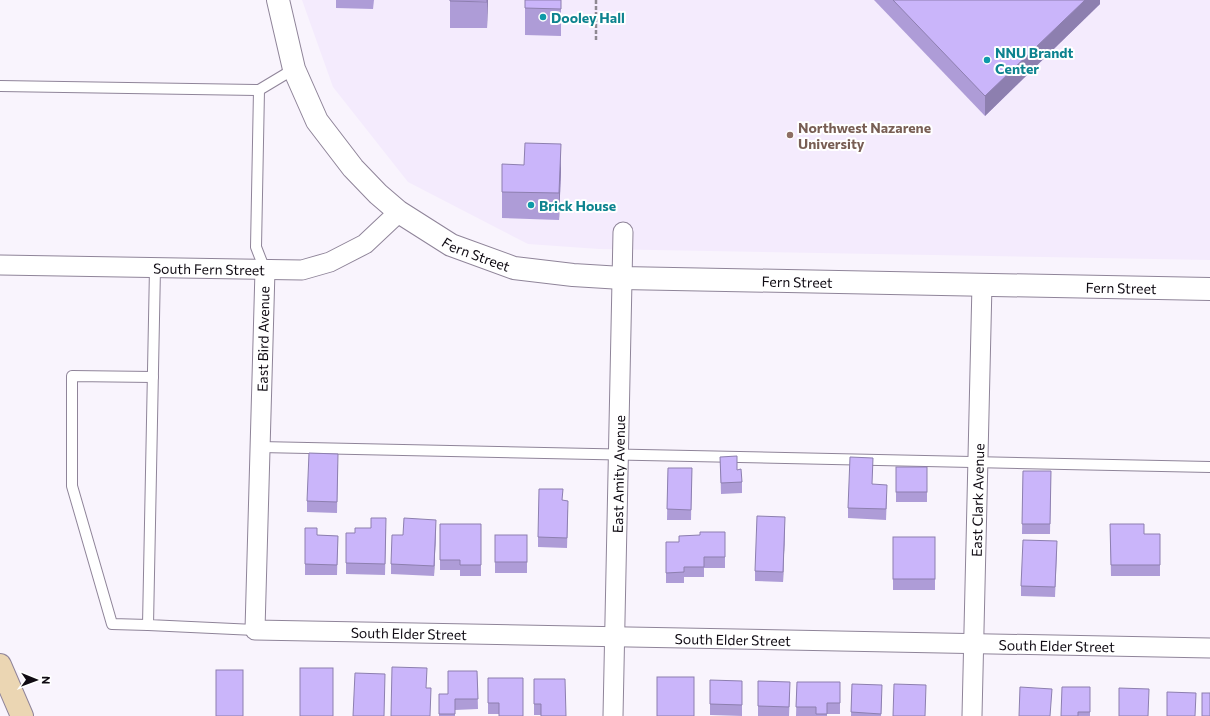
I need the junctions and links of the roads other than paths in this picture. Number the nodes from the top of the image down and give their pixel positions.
1 (278, 0) edge
2 (294, 69) junction
3 (0, 86) edge
4 (260, 90) junction
5 (399, 212) junction
6 (623, 232) dead end
7 (0, 264) edge
8 (155, 268) junction
9 (265, 270) junction
10 (622, 278) junction
11 (982, 284) junction
12 (1210, 289) edge
13 (153, 377) junction
14 (260, 448) junction
15 (618, 455) junction
16 (978, 462) junction
17 (1210, 467) edge
18 (148, 625) junction
19 (255, 630) junction
20 (614, 637) junction
21 (973, 643) junction
22 (1210, 648) edge
23 (0, 665) edge
24 (22, 716) edge
25 (613, 716) edge
26 (972, 716) edge

1 - 2 street
2 - 4 lane
2 - 5 street
3 - 4 lane
4 - 9 lane, East Bird Avenue
5 - 9 street, South Fern Street
5 - 10 street, Fern Street
6 - 10 street, East Amity Avenue
7 - 8 street, South Fern Street
8 - 9 street, South Fern Street
8 - 13 lane
9 - 14 street, East Bird Avenue
10 - 11 street, Fern Street
10 - 15 street, East Amity Avenue
11 - 12 street, Fern Street
11 - 16 street, East Clark Avenue
13 - 18 lane
13 - 18 lane
14 - 15 lane
14 - 19 street, East Bird Avenue
15 - 16 lane
15 - 20 street, East Amity Avenue
16 - 17 lane
16 - 21 street, East Clark Avenue
18 - 19 lane
19 - 20 street, South Elder Street
20 - 21 street, South Elder Street
20 - 25 street, East Amity Avenue
21 - 22 street, South Elder Street
21 - 26 street, East Clark Avenue
23 - 24 main road

